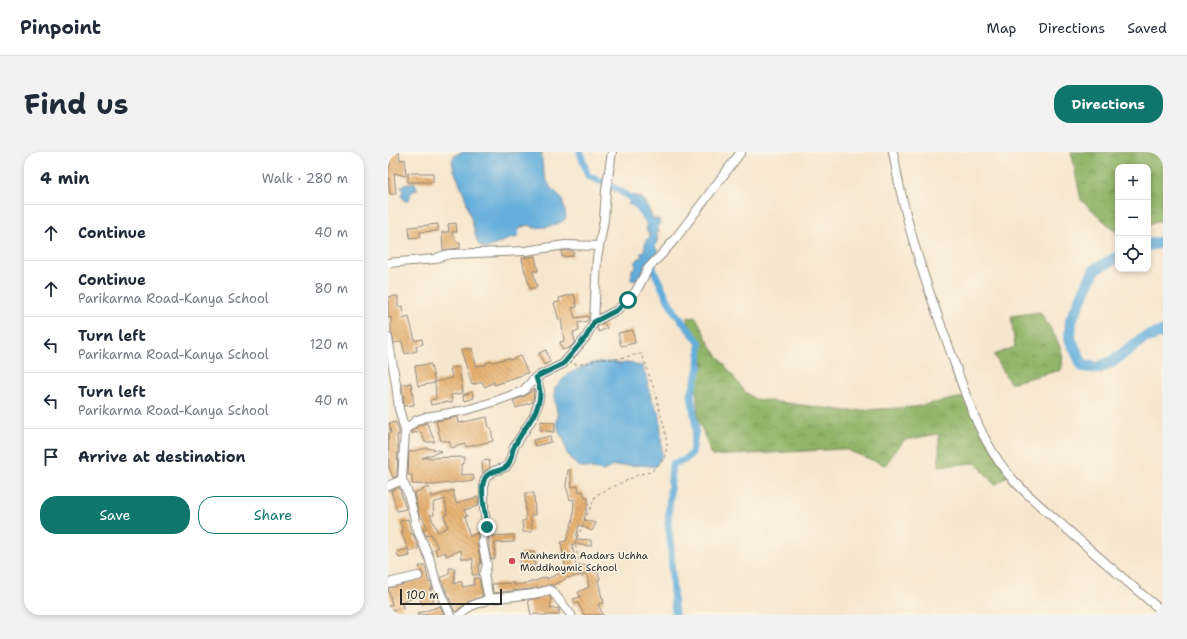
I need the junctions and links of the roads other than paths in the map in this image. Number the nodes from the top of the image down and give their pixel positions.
1 (612, 152) edge
2 (741, 152) edge
3 (893, 152) edge
4 (599, 246) junction
5 (388, 263) edge
6 (594, 322) junction
7 (388, 338) edge
8 (536, 377) junction
9 (404, 430) junction
10 (402, 480) junction
11 (388, 486) edge
12 (418, 576) dead end
13 (388, 583) edge
14 (489, 599) junction
15 (1163, 612) edge
16 (450, 615) edge
17 (460, 615) edge
18 (571, 615) edge

1 - 4 street
2 - 6 street
3 - 15 street
4 - 5 street
4 - 6 street
6 - 8 street
7 - 9 street
8 - 9 street
8 - 14 street
9 - 10 street
10 - 11 street
10 - 16 street
12 - 13 street
14 - 17 street
14 - 18 street

